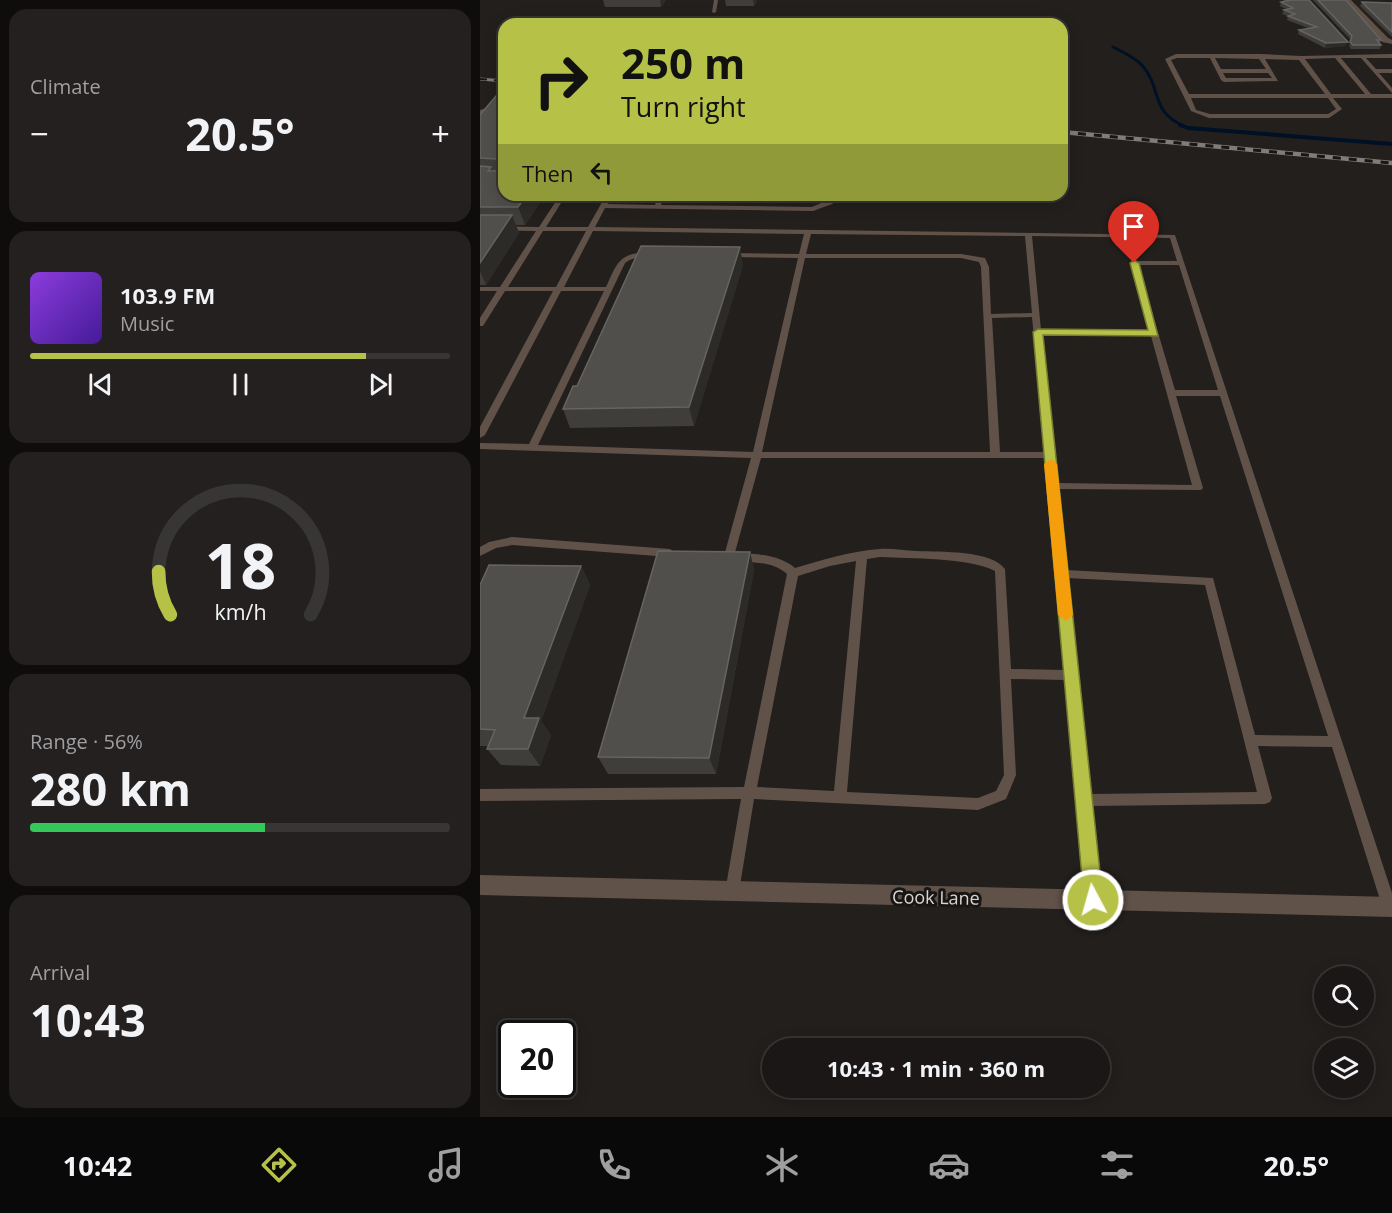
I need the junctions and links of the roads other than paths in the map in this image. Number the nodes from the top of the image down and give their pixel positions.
1 (716, 0) edge
2 (1348, 1) edge
3 (1358, 2) dead end
4 (714, 12) dead end
5 (1389, 41) edge
6 (1211, 56) junction
7 (1260, 56) junction
8 (1336, 56) junction
9 (1362, 56) junction
10 (1392, 56) edge
11 (1301, 58) junction
12 (1219, 70) junction
13 (1270, 71) junction
14 (1375, 71) junction
15 (1392, 71) edge
16 (1392, 91) edge
17 (1187, 96) junction
18 (1330, 96) junction
19 (1369, 96) junction
20 (1392, 96) edge
21 (498, 107) edge
22 (480, 112) edge
23 (560, 201) edge
24 (606, 201) edge
25 (660, 201) edge
26 (833, 201) edge
27 (603, 206) junction
28 (657, 207) junction
29 (480, 228) edge
30 (543, 229) junction
31 (590, 229) junction
32 (808, 232) junction
33 (1028, 234) junction
34 (665, 254) edge
35 (722, 255) edge
36 (802, 256) junction
37 (1182, 263) junction
38 (480, 289) edge
39 (502, 289) junction
40 (558, 289) junction
41 (608, 289) junction
42 (987, 315) junction
43 (1036, 315) junction
44 (480, 324) edge
45 (1038, 332) junction
46 (1154, 334) junction
47 (1171, 393) junction
48 (1224, 393) junction
49 (480, 435) edge
50 (480, 446) edge
51 (532, 448) junction
52 (757, 455) junction
53 (995, 455) junction
54 (1050, 455) junction
55 (1053, 486) junction
56 (480, 552) edge
57 (686, 554) edge
58 (862, 556) junction
59 (793, 573) junction
60 (1062, 574) junction
61 (1005, 674) junction
62 (1071, 675) junction
63 (1250, 740) junction
64 (1336, 742) junction
65 (749, 793) junction
66 (480, 795) edge
67 (840, 798) junction
68 (1083, 800) junction
69 (480, 885) edge
70 (732, 892) junction
71 (1093, 900) junction
72 (1391, 909) edge

1 - 4 lane
2 - 3 street
2 - 5 street
6 - 7 lane
6 - 12 lane
6 - 17 lane
7 - 11 lane
7 - 13 lane
8 - 9 lane
8 - 11 lane
8 - 19 lane
9 - 10 lane
9 - 14 lane
11 - 18 lane
12 - 13 lane
12 - 13 lane
14 - 15 lane
14 - 16 lane
17 - 18 lane
17 - 18 lane
18 - 19 lane
19 - 20 lane
21 - 22 lane
23 - 30 lane
24 - 27 lane
25 - 28 lane
26 - 28 lane
27 - 28 lane
27 - 31 lane
29 - 30 lane
30 - 31 lane
30 - 39 lane
31 - 32 lane
31 - 40 lane
32 - 33 lane
32 - 36 lane
33 - 37 lane
33 - 43 lane
34 - 41 lane
35 - 36 lane
36 - 42 lane
36 - 52 lane
37 - 46 lane
37 - 48 lane
38 - 39 lane
39 - 40 lane
39 - 44 lane
40 - 41 lane
40 - 49 lane
41 - 51 lane
42 - 43 lane
42 - 53 lane
43 - 45 lane
45 - 46 lane
45 - 54 lane
46 - 47 lane
47 - 48 lane
47 - 55 lane
48 - 64 lane
50 - 51 lane
51 - 52 lane
52 - 53 lane
52 - 59 lane
53 - 54 lane
54 - 55 lane
55 - 60 lane
56 - 57 lane
58 - 59 lane
58 - 61 lane
58 - 67 lane
59 - 65 lane
60 - 62 lane
60 - 63 lane
61 - 62 lane
61 - 67 lane
62 - 68 lane
63 - 64 lane
63 - 68 lane
64 - 72 lane
65 - 66 lane
65 - 67 lane
65 - 70 lane
68 - 71 lane
69 - 70 street, Cook Lane
70 - 71 street, Cook Lane
71 - 72 street, Cook Lane

